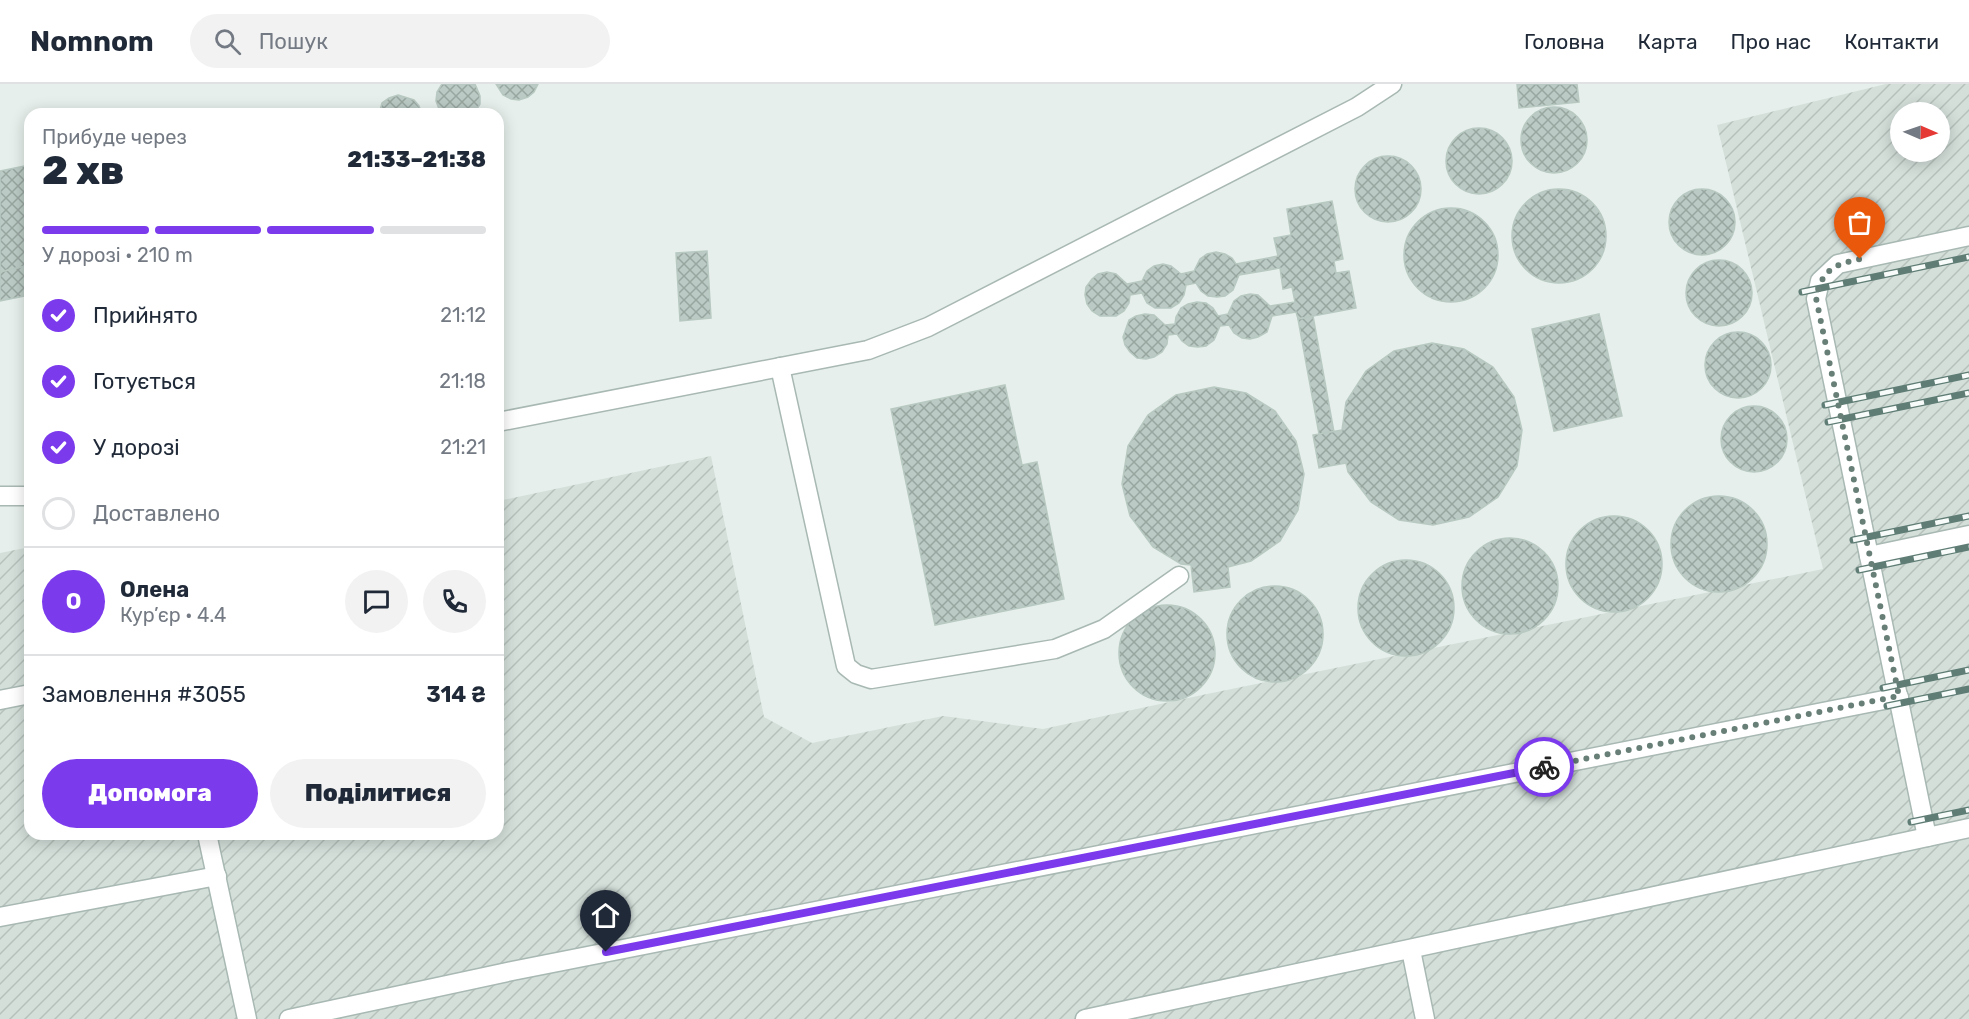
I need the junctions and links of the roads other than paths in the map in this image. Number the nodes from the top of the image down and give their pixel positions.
1 (1392, 84) edge
2 (1969, 236) edge
3 (780, 367) junction
4 (504, 421) edge
5 (0, 496) edge
6 (24, 496) edge
7 (1969, 535) edge
8 (1869, 556) junction
9 (1179, 576) dead end
10 (24, 695) edge
11 (1899, 696) junction
12 (0, 700) edge
13 (1969, 828) edge
14 (1927, 837) junction
15 (208, 840) edge
16 (217, 876) junction
17 (0, 917) edge
18 (1411, 950) junction
19 (247, 1019) edge
20 (289, 1019) edge
21 (1085, 1019) edge
22 (1425, 1019) edge

1 - 3 lane
2 - 8 lane
3 - 4 lane
3 - 9 lane
5 - 6 lane
7 - 8 lane
8 - 11 lane
10 - 12 lane
11 - 14 lane
11 - 20 lane
13 - 14 lane
14 - 18 lane
15 - 16 lane
16 - 17 lane
16 - 19 lane
18 - 21 lane
18 - 22 lane

